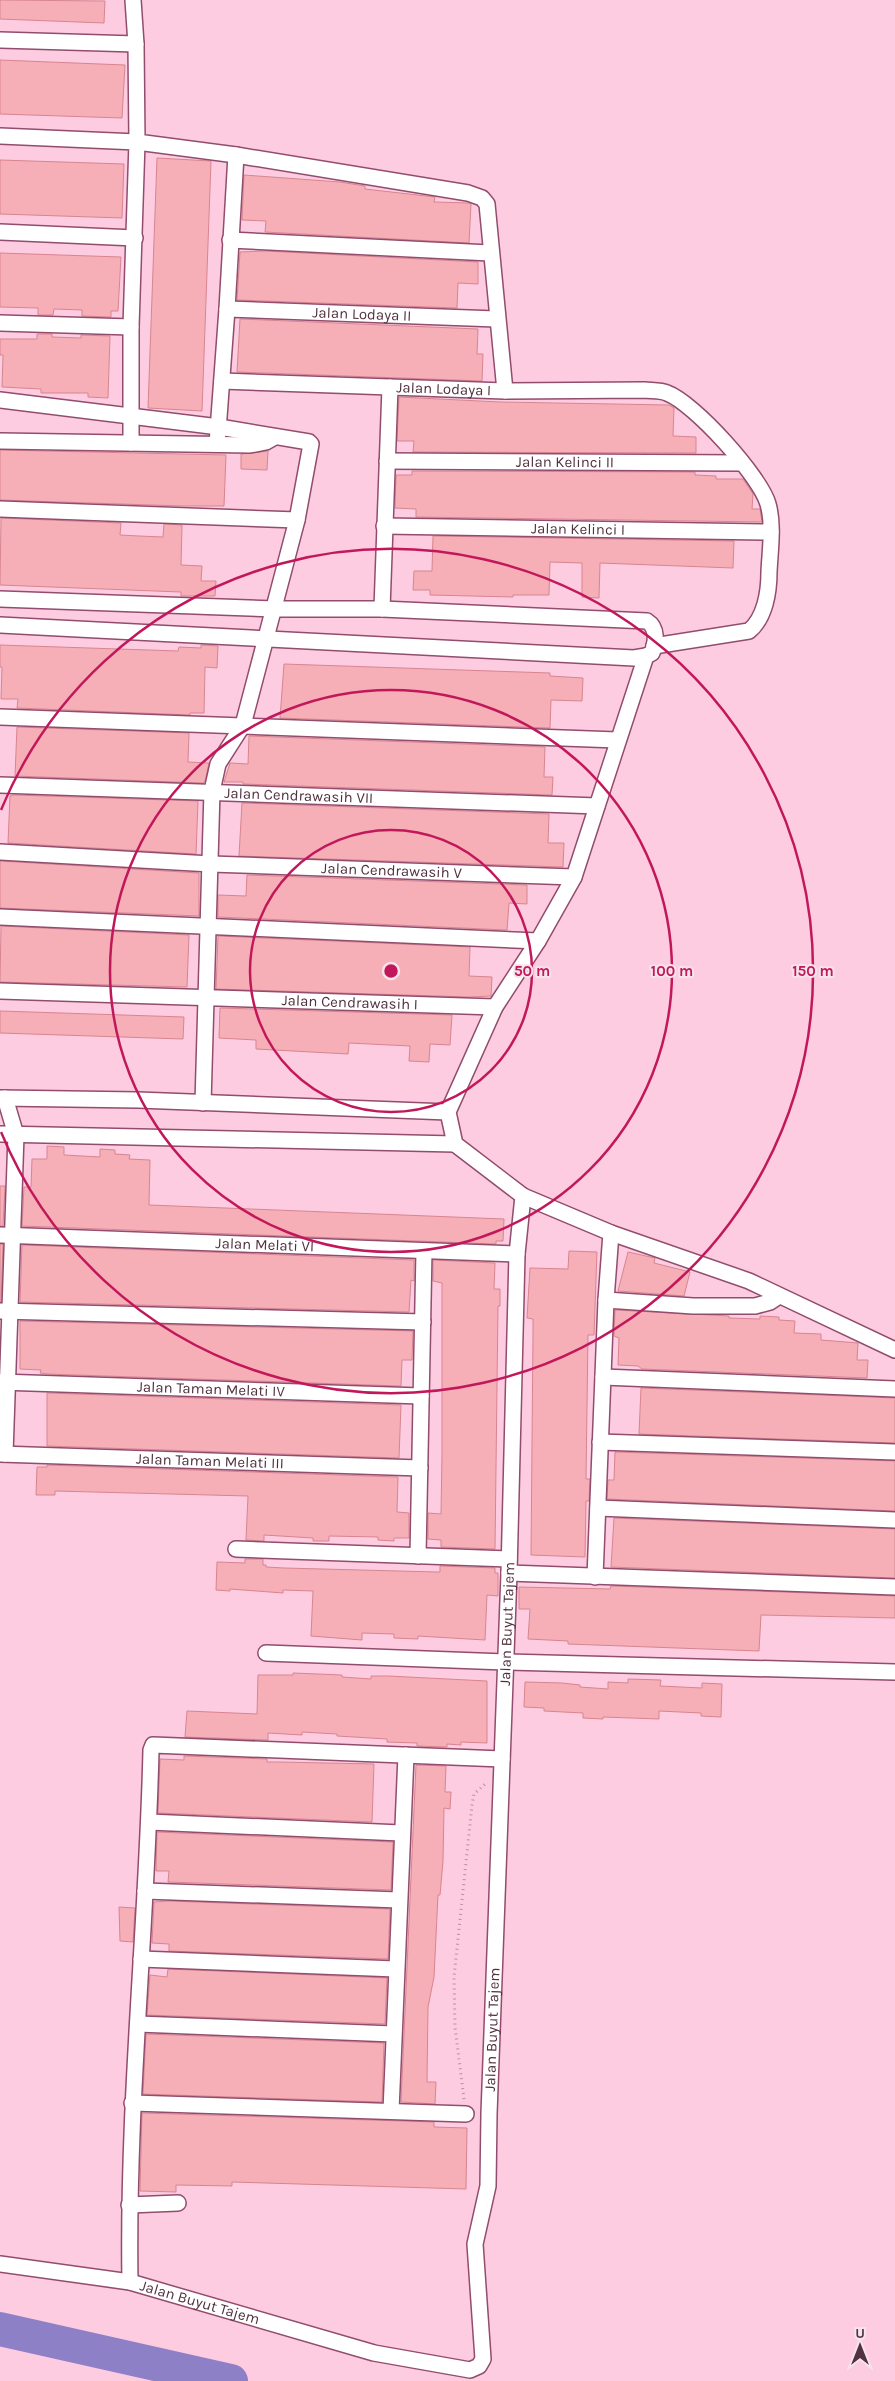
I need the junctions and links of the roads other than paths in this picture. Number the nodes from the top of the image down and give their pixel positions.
1 (133, 0) edge
2 (0, 40) edge
3 (136, 44) junction
4 (0, 136) edge
5 (137, 142) junction
6 (236, 155) junction
7 (0, 232) edge
8 (134, 238) junction
9 (230, 240) junction
10 (490, 253) junction
11 (227, 309) junction
12 (496, 319) junction
13 (0, 323) edge
14 (131, 327) junction
15 (222, 381) junction
16 (390, 387) junction
17 (504, 391) junction
18 (0, 400) edge
19 (130, 417) junction
20 (219, 427) junction
21 (274, 436) junction
22 (0, 441) edge
23 (130, 443) junction
24 (217, 444) junction
25 (387, 461) junction
26 (742, 463) junction
27 (0, 509) edge
28 (297, 520) junction
29 (384, 526) junction
30 (770, 532) junction
31 (0, 599) edge
32 (46, 601) junction
33 (275, 609) junction
34 (382, 609) junction
35 (0, 625) edge
36 (44, 627) junction
37 (266, 639) junction
38 (650, 651) junction
39 (0, 717) edge
40 (243, 725) junction
41 (617, 740) junction
42 (0, 785) edge
43 (212, 791) junction
44 (597, 806) junction
45 (0, 852) edge
46 (211, 864) junction
47 (574, 878) junction
48 (0, 917) edge
49 (208, 926) junction
50 (538, 941) junction
51 (0, 991) edge
52 (206, 999) junction
53 (495, 1007) junction
54 (2, 1098) edge
55 (203, 1103) junction
56 (448, 1112) junction
57 (0, 1134) edge
58 (16, 1135) junction
59 (454, 1144) junction
60 (523, 1196) junction
61 (611, 1233) junction
62 (7, 1235) edge
63 (424, 1251) junction
64 (517, 1254) junction
65 (779, 1296) junction
66 (606, 1300) junction
67 (5, 1311) edge
68 (423, 1322) junction
69 (895, 1350) edge
70 (603, 1377) junction
71 (4, 1382) edge
72 (895, 1389) edge
73 (421, 1396) junction
74 (600, 1442) junction
75 (895, 1452) edge
76 (3, 1454) edge
77 (420, 1468) junction
78 (598, 1508) junction
79 (895, 1520) edge
80 (236, 1549) dead end
81 (418, 1556) junction
82 (509, 1566) junction
83 (595, 1577) junction
84 (895, 1587) edge
85 (266, 1653) dead end
86 (505, 1662) junction
87 (895, 1672) edge
88 (406, 1754) junction
89 (502, 1758) junction
90 (149, 1822) junction
91 (402, 1833) junction
92 (145, 1891) junction
93 (399, 1900) junction
94 (141, 1958) junction
95 (396, 1969) junction
96 (138, 2024) junction
97 (393, 2034) junction
98 (132, 2103) junction
99 (391, 2111) junction
100 (466, 2114) road end
101 (178, 2203) dead end
102 (129, 2204) junction
103 (0, 2264) edge
104 (130, 2282) junction

1 - 3 street
2 - 3 street
3 - 5 street
4 - 5 street
5 - 6 street
5 - 8 street
6 - 9 street
6 - 10 street
7 - 8 street
8 - 14 street
9 - 10 street
9 - 11 street
10 - 12 street
11 - 12 street, Jalan Lodaya II
11 - 15 street
12 - 17 street
13 - 14 street
14 - 19 street
15 - 16 street, Jalan Lodaya I
15 - 20 street
16 - 17 street, Jalan Lodaya I
16 - 25 street
17 - 26 street, Jalan Lodaya I
18 - 19 street
19 - 20 street
19 - 23 street
20 - 21 street
20 - 24 street
21 - 24 street
21 - 28 street
22 - 23 street
23 - 24 street
25 - 26 street, Jalan Kelinci II
25 - 29 street
26 - 30 street
27 - 28 street
28 - 33 street
29 - 30 street, Jalan Kelinci I
29 - 34 street
30 - 38 street
31 - 32 street
32 - 33 street
32 - 36 street
33 - 34 street
33 - 37 street
34 - 38 street
35 - 36 street
36 - 37 street
37 - 38 street
37 - 40 street
38 - 41 street
39 - 40 street
40 - 41 street
40 - 43 street
41 - 44 street
42 - 43 street, Jalan Cendrawasih VII
43 - 44 street, Jalan Cendrawasih VII
43 - 46 street
44 - 47 street
45 - 46 street, Jalan Cendrawasih V
46 - 47 street, Jalan Cendrawasih V
46 - 49 street
47 - 50 street
48 - 49 street
49 - 50 street
49 - 52 street
50 - 53 street
51 - 52 street, Jalan Cendrawasih I
52 - 53 street, Jalan Cendrawasih I
52 - 55 street
53 - 56 street
54 - 55 street
54 - 58 street
55 - 56 street
56 - 59 street
57 - 58 street
58 - 59 street
58 - 62 street
59 - 60 street
60 - 61 street
60 - 64 street, Jalan Buyut Tajem
61 - 65 street
61 - 66 street
62 - 63 street, Jalan Melati VI
62 - 67 street
63 - 64 street, Jalan Melati VI
63 - 68 street
64 - 82 street, Jalan Buyut Tajem
65 - 66 street
65 - 69 street
66 - 70 street
67 - 68 street
67 - 71 street
68 - 73 street
70 - 72 street
70 - 74 street
71 - 73 street, Jalan Taman Melati IV
71 - 76 street
73 - 77 street
74 - 75 street
74 - 78 street
76 - 77 street, Jalan Taman Melati III
77 - 81 street
78 - 79 street
78 - 83 street
80 - 81 street
81 - 82 street
82 - 83 street
82 - 86 street, Jalan Buyut Tajem
83 - 84 street
85 - 86 street
86 - 87 street
86 - 89 street, Jalan Buyut Tajem
88 - 89 street
88 - 90 street
88 - 91 street
89 - 104 street, Jalan Buyut Tajem
90 - 91 street
90 - 92 street
91 - 93 street
92 - 93 street
92 - 94 street
93 - 95 street
94 - 95 street
94 - 96 street
95 - 97 street
96 - 97 street
96 - 98 street
97 - 99 street
98 - 99 street
98 - 102 street
99 - 100 street
101 - 102 street
102 - 104 street
103 - 104 street, Jalan Buyut Tajem

